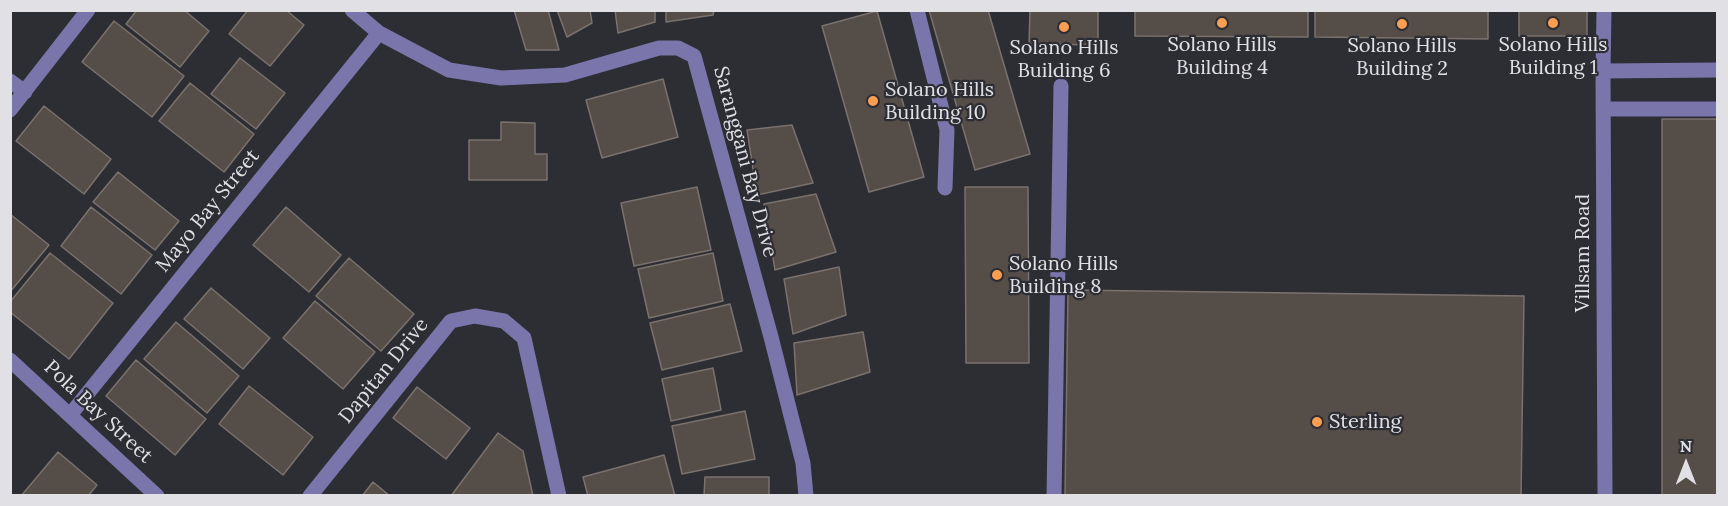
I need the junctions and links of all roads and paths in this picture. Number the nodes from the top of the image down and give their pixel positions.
1 (88, 10) edge
2 (352, 10) edge
3 (917, 10) edge
4 (1604, 10) edge
5 (379, 33) junction
6 (1718, 70) edge
7 (1603, 71) junction
8 (10, 81) edge
9 (1061, 86) dead end
10 (25, 92) junction
11 (1603, 109) junction
12 (1718, 109) edge
13 (10, 110) edge
14 (945, 188) dead end
15 (10, 360) edge
16 (70, 415) junction
17 (157, 495) edge
18 (310, 495) edge
19 (559, 495) edge
20 (806, 495) edge
21 (1054, 495) edge
22 (1605, 495) edge

1 - 10 street
2 - 5 street, Saranggani Bay Drive
3 - 14 street
4 - 7 street, Villsam Road
5 - 16 street, Mayo Bay Street
5 - 20 street, Saranggani Bay Drive
6 - 7 street
7 - 11 street, Villsam Road
8 - 10 street
9 - 21 street
10 - 13 street
11 - 12 street
11 - 22 street, Villsam Road
15 - 16 street, Pola Bay Street
16 - 17 street, Pola Bay Street
18 - 19 street, Dapitan Drive

